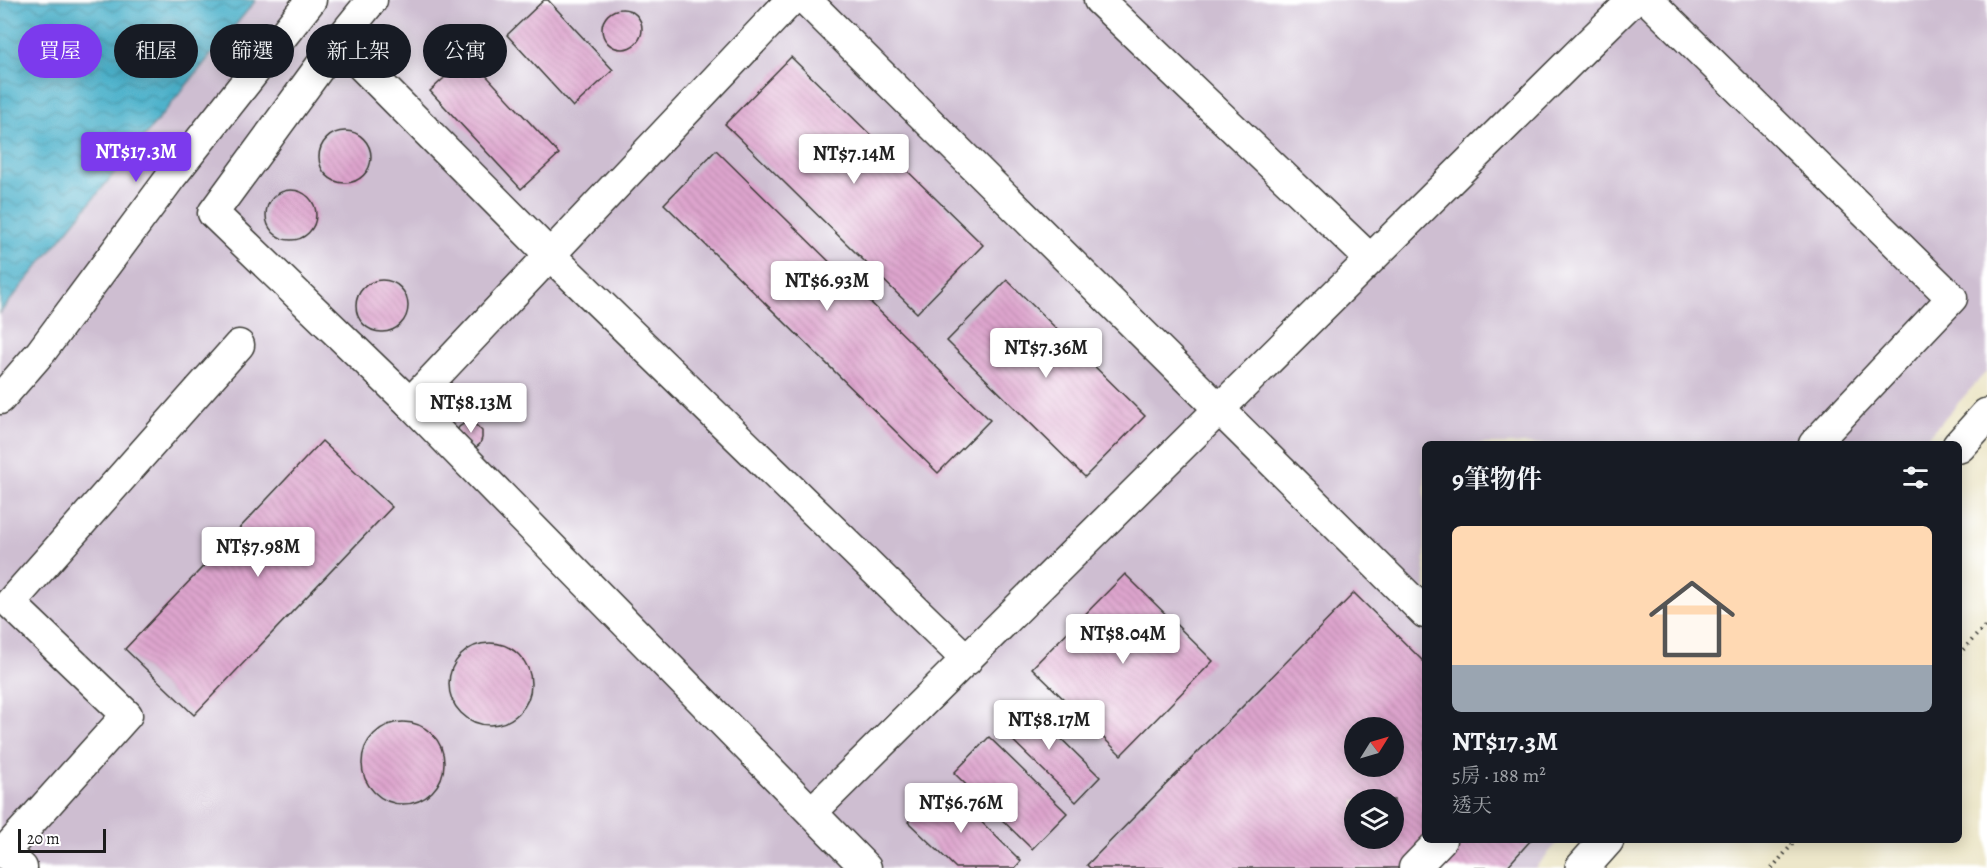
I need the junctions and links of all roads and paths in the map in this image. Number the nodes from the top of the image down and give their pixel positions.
1 (311, 0) edge
2 (372, 0) edge
3 (791, 0) edge
4 (806, 0) edge
5 (1099, 0) edge
6 (1633, 0) edge
7 (1648, 0) edge
8 (353, 24) edge
9 (312, 78) edge
10 (374, 78) edge
11 (550, 255) junction
12 (1369, 258) junction
13 (239, 345) dead end
14 (0, 399) edge
15 (410, 403) junction
16 (1220, 409) junction
17 (1987, 415) edge
18 (1817, 441) edge
19 (1962, 444) edge
20 (1422, 610) edge
21 (1987, 624) edge
22 (1962, 651) edge
23 (967, 660) junction
24 (812, 812) junction
25 (1438, 843) edge
26 (1604, 843) edge
27 (1793, 843) edge
28 (22, 868) edge
29 (866, 868) edge
30 (1414, 868) edge
31 (1582, 868) edge
32 (1772, 868) edge

1 - 14 street
2 - 8 street
3 - 11 street
4 - 16 street
5 - 12 street
6 - 12 street
7 - 18 street
9 - 15 street
10 - 11 street
11 - 15 street
11 - 23 street
12 - 16 street
13 - 28 street
15 - 24 street
16 - 20 street
16 - 23 street
17 - 19 main road
21 - 22 path
23 - 24 street
24 - 29 street
25 - 30 street
26 - 31 main road
27 - 32 path

